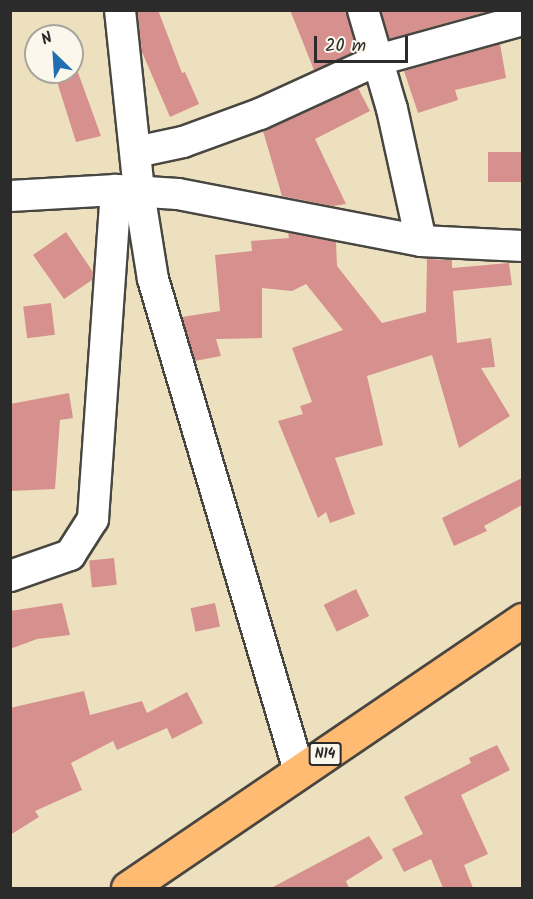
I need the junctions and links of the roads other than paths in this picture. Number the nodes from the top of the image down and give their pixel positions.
1 (120, 10) edge
2 (363, 10) edge
3 (522, 20) edge
4 (378, 60) junction
5 (136, 152) junction
6 (127, 191) junction
7 (10, 196) edge
8 (421, 241) junction
9 (522, 246) edge
10 (10, 576) edge
11 (522, 620) edge
12 (299, 771) junction
13 (128, 888) edge

1 - 5 street
2 - 4 street
3 - 4 street
4 - 5 street
4 - 8 street
5 - 6 street
6 - 7 street
6 - 8 street
6 - 10 street
6 - 12 street
8 - 9 street
11 - 12 main road, N14
12 - 13 main road, N14

